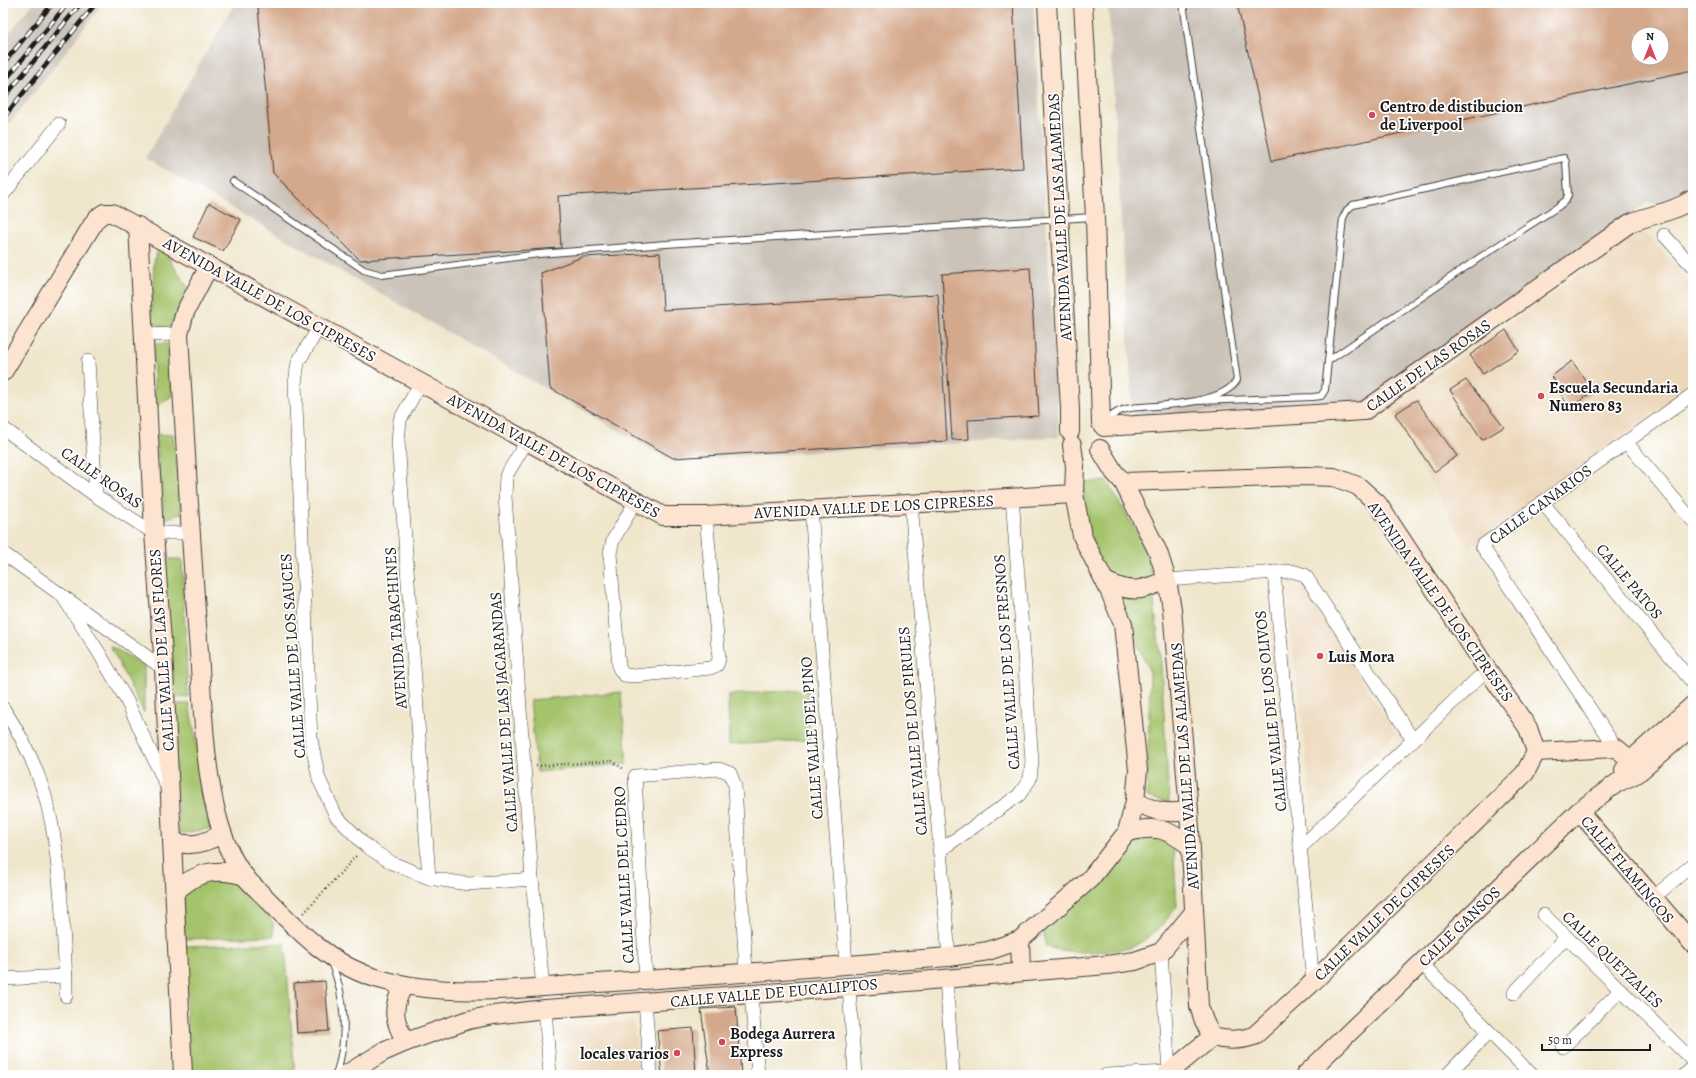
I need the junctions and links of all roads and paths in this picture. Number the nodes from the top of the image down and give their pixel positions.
1 (1047, 3) edge
2 (1083, 3) edge
3 (1183, 3) edge
4 (59, 124) dead end
5 (233, 181) dead end
6 (3, 194) edge
7 (1693, 199) edge
8 (1095, 217) junction
9 (1059, 220) junction
10 (138, 226) junction
11 (1664, 235) dead end
12 (1692, 265) edge
13 (210, 266) junction
14 (320, 326) junction
15 (179, 334) junction
16 (143, 335) junction
17 (88, 360) dead end
18 (1328, 362) junction
19 (3, 372) edge
20 (421, 382) junction
21 (1693, 394) edge
22 (1197, 401) junction
23 (1103, 426) junction
24 (3, 428) edge
25 (1071, 438) junction
26 (527, 441) junction
27 (1626, 442) junction
28 (1100, 449) junction
29 (1123, 482) junction
30 (1074, 494) junction
31 (96, 496) junction
32 (1012, 498) junction
33 (636, 501) junction
34 (1542, 502) junction
35 (911, 503) junction
36 (811, 509) junction
37 (706, 516) junction
38 (1693, 521) edge
39 (154, 533) junction
40 (190, 533) junction
41 (3, 553) edge
42 (1274, 572) junction
43 (1167, 580) junction
44 (1105, 581) junction
45 (63, 597) junction
46 (164, 669) junction
47 (1478, 678) dead end
48 (1693, 682) edge
49 (1693, 705) edge
50 (3, 708) edge
51 (1693, 726) edge
52 (1413, 740) junction
53 (1616, 748) junction
54 (1536, 752) junction
55 (1634, 766) junction
56 (524, 767) junction
57 (635, 776) junction
58 (169, 791) junction
59 (1135, 801) junction
60 (1189, 811) junction
61 (1579, 811) junction
62 (1128, 832) junction
63 (222, 833) junction
64 (172, 842) junction
65 (366, 846) junction
66 (1190, 846) junction
67 (1300, 848) junction
68 (939, 851) junction
69 (1693, 864) edge
70 (244, 876) junction
71 (429, 878) junction
72 (532, 879) junction
73 (175, 892) junction
74 (1653, 898) junction
75 (1194, 912) junction
76 (1544, 915) dead end
77 (292, 926) junction
78 (1566, 937) junction
79 (1020, 940) junction
80 (1693, 944) edge
81 (1161, 952) junction
82 (328, 955) junction
83 (948, 957) junction
84 (1421, 963) junction
85 (846, 964) junction
86 (1021, 971) junction
87 (746, 972) junction
88 (66, 976) junction
89 (946, 978) junction
90 (3, 979) edge
91 (646, 980) junction
92 (1312, 982) junction
93 (404, 985) junction
94 (849, 986) junction
95 (543, 987) junction
96 (1621, 990) junction
97 (1514, 993) dead end
98 (752, 994) junction
99 (66, 996) dead end
100 (645, 1002) junction
101 (545, 1009) junction
102 (1488, 1033) junction
103 (1212, 1037) junction
104 (406, 1042) junction
105 (1563, 1046) dead end
106 (1693, 1061) edge
107 (1693, 1067) edge
108 (1167, 1073) edge
109 (183, 1075) edge
110 (336, 1075) edge
111 (345, 1075) edge
112 (550, 1075) edge
113 (651, 1075) edge
114 (758, 1075) edge
115 (855, 1075) edge
116 (953, 1075) edge
117 (1106, 1075) edge
118 (1305, 1075) edge
119 (1447, 1075) edge
120 (1532, 1075) edge
121 (1685, 1075) edge

1 - 9 street, AVENIDA VALLE DE LAS ALAMEDAS
2 - 8 street
3 - 22 lane
4 - 6 street
5 - 9 lane
7 - 23 street, CALLE DE LAS ROSAS
8 - 9 lane
8 - 23 street
9 - 25 street, AVENIDA VALLE DE LAS ALAMEDAS
10 - 13 street, AVENIDA VALLE DE LOS CIPRESES
10 - 16 street, CALLE VALLE DE LAS FLORES
10 - 19 street, AVENIDA VALLE DE LOS CIPRESES
11 - 12 street
13 - 14 street, AVENIDA VALLE DE LOS CIPRESES
13 - 15 street
14 - 20 street, AVENIDA VALLE DE LOS CIPRESES
14 - 65 street, CALLE VALLE DE LOS SAUCES
15 - 16 street
15 - 40 street
16 - 39 street, CALLE VALLE DE LAS FLORES
17 - 31 street
18 - 18 lane
18 - 22 lane
20 - 26 street, AVENIDA VALLE DE LOS CIPRESES
20 - 71 street, AVENIDA TABACHINES
21 - 27 street, CALLE CANARIOS
22 - 23 lane
23 - 25 street
23 - 28 street
24 - 31 street, CALLE ROSAS
25 - 28 street
25 - 30 street, AVENIDA VALLE DE LAS ALAMEDAS
26 - 33 street, AVENIDA VALLE DE LOS CIPRESES
26 - 56 street, CALLE VALLE DE LAS JACARANDAS
27 - 34 street, CALLE CANARIOS
27 - 38 street
28 - 29 street, AVENIDA VALLE DE LAS ALAMEDAS
29 - 43 street, AVENIDA VALLE DE LAS ALAMEDAS
29 - 54 street, AVENIDA VALLE DE LOS CIPRESES
30 - 32 street, AVENIDA VALLE DE LOS CIPRESES
30 - 44 street, AVENIDA VALLE DE LAS ALAMEDAS
31 - 39 street, CALLE ROSAS
32 - 35 street, AVENIDA VALLE DE LOS CIPRESES
32 - 68 street, CALLE VALLE DE LOS FRESNOS
33 - 37 street, AVENIDA VALLE DE LOS CIPRESES
33 - 37 street
34 - 48 street, CALLE PATOS
34 - 53 street, CALLE CANARIOS
35 - 36 street, AVENIDA VALLE DE LOS CIPRESES
35 - 68 street, CALLE VALLE DE LOS PIRULES
36 - 37 street, AVENIDA VALLE DE LOS CIPRESES
36 - 85 street, CALLE VALLE DEL PINO
39 - 40 street
39 - 46 street, CALLE VALLE DE LAS FLORES
40 - 63 street
41 - 45 street
42 - 43 street
42 - 52 street
42 - 67 street, CALLE VALLE DE LOS OLIVOS
43 - 44 street
43 - 60 street, AVENIDA VALLE DE LAS ALAMEDAS
44 - 59 street, AVENIDA VALLE DE LAS ALAMEDAS
45 - 46 street
45 - 58 street
46 - 58 street, CALLE VALLE DE LAS FLORES
47 - 52 street
49 - 55 street
50 - 88 street
51 - 55 street
52 - 67 street
53 - 54 street
53 - 55 street, CALLE CANARIOS
54 - 92 street, CALLE VALLE DE CIPRESES
55 - 61 street, CALLE GANSOS
56 - 57 path
56 - 72 street, CALLE VALLE DE LAS JACARANDAS
57 - 87 street, CALLE VALLE DEL CEDRO
57 - 91 street, CALLE VALLE DEL CEDRO
58 - 64 street, CALLE VALLE DE LAS FLORES
59 - 60 street
59 - 62 street, AVENIDA VALLE DE LAS ALAMEDAS
60 - 66 street, AVENIDA VALLE DE LAS ALAMEDAS
61 - 74 street, CALLE FLAMINGOS
61 - 84 street, CALLE GANSOS
62 - 66 street
62 - 79 street, CALLE VALLE DE EUCALIPTOS
63 - 64 street
63 - 70 street
64 - 73 street, CALLE VALLE DE LAS FLORES
65 - 71 street, CALLE VALLE DE LOS SAUCES
65 - 77 path
66 - 75 street, AVENIDA VALLE DE LAS ALAMEDAS
67 - 92 street, CALLE VALLE DE LOS OLIVOS
68 - 83 street, CALLE VALLE DE LOS PIRULES
69 - 74 street
70 - 73 street
70 - 77 street
71 - 72 street, CALLE VALLE DE LOS SAUCES
72 - 95 street, CALLE VALLE DE LAS JACARANDAS
73 - 109 street, CALLE VALLE DE LAS FLORES
74 - 80 street, CALLE FLAMINGOS
75 - 81 street
75 - 103 street, AVENIDA VALLE DE LAS ALAMEDAS
76 - 78 street, CALLE QUETZALES
77 - 82 street
78 - 96 street, CALLE QUETZALES
78 - 97 street
79 - 83 street, CALLE VALLE DE EUCALIPTOS
79 - 86 street
81 - 86 street, CALLE VALLE DE EUCALIPTOS
81 - 108 street
82 - 93 street, CALLE VALLE DE EUCALIPTOS
82 - 110 lane
83 - 85 street, CALLE VALLE DE EUCALIPTOS
84 - 102 street
84 - 118 street, CALLE GANSOS
85 - 87 street, CALLE VALLE DE EUCALIPTOS
86 - 89 street, CALLE VALLE DE EUCALIPTOS
87 - 91 street, CALLE VALLE DE EUCALIPTOS
88 - 90 street
88 - 99 street
89 - 94 street, CALLE VALLE DE EUCALIPTOS
89 - 116 street
91 - 95 street, CALLE VALLE DE EUCALIPTOS
92 - 103 street, CALLE VALLE DE CIPRESES
93 - 95 street, CALLE VALLE DE EUCALIPTOS
93 - 104 street
94 - 98 street, CALLE VALLE DE EUCALIPTOS
94 - 115 street
96 - 105 street
96 - 106 street, CALLE QUETZALES
98 - 100 street, CALLE VALLE DE EUCALIPTOS
98 - 114 street
100 - 101 street, CALLE VALLE DE EUCALIPTOS
100 - 113 street
101 - 104 street, CALLE VALLE DE EUCALIPTOS
101 - 112 street
102 - 119 street
102 - 120 street
103 - 108 street
104 - 111 street, CALLE VALLE DE EUCALIPTOS
107 - 121 street
108 - 117 street

